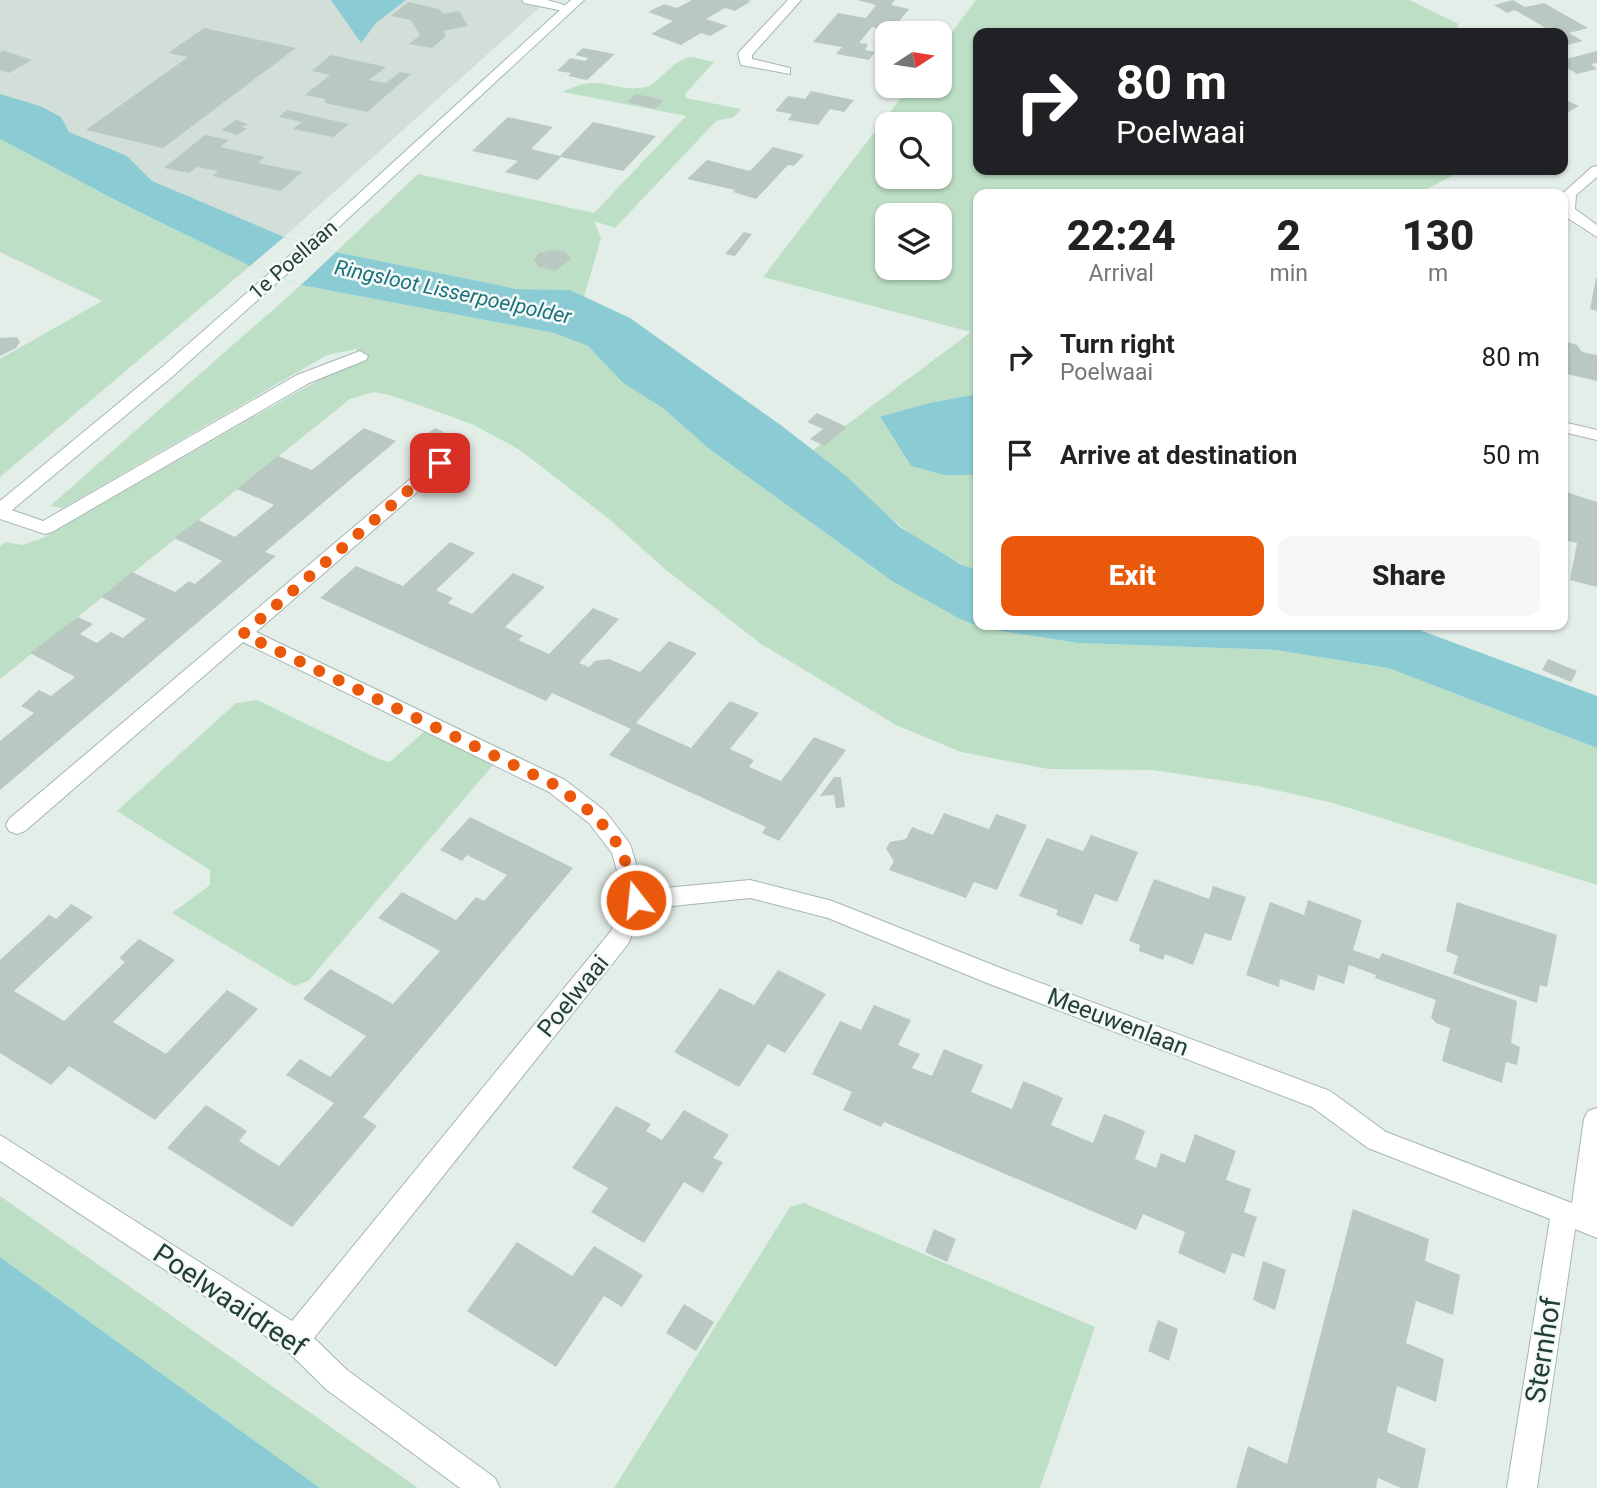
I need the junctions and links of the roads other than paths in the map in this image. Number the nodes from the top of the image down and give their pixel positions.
1 (528, 0) edge
2 (795, 0) edge
3 (574, 4) edge
4 (785, 71) dead end
5 (1597, 170) edge
6 (1568, 202) edge
7 (1568, 212) edge
8 (1597, 232) edge
9 (360, 356) dead end
10 (1568, 428) edge
11 (1597, 435) edge
12 (440, 463) dead end
13 (0, 512) edge
14 (243, 634) junction
15 (17, 825) dead end
16 (636, 900) junction
17 (1597, 1119) edge
18 (0, 1147) edge
19 (1581, 1219) edge
20 (295, 1339) junction
21 (485, 1488) edge
22 (1522, 1488) edge

1 - 3 street
2 - 4 street
3 - 13 street, 1e Poellaan
5 - 6 street
7 - 8 street
9 - 13 street
10 - 11 street
12 - 14 street
14 - 15 street
14 - 16 street
16 - 19 street, Meeuwenlaan
16 - 20 street, Poelwaai
17 - 19 street
18 - 20 street, Poelwaaidreef
19 - 22 street, Sternhof
20 - 21 street, Poelwaaidreef

